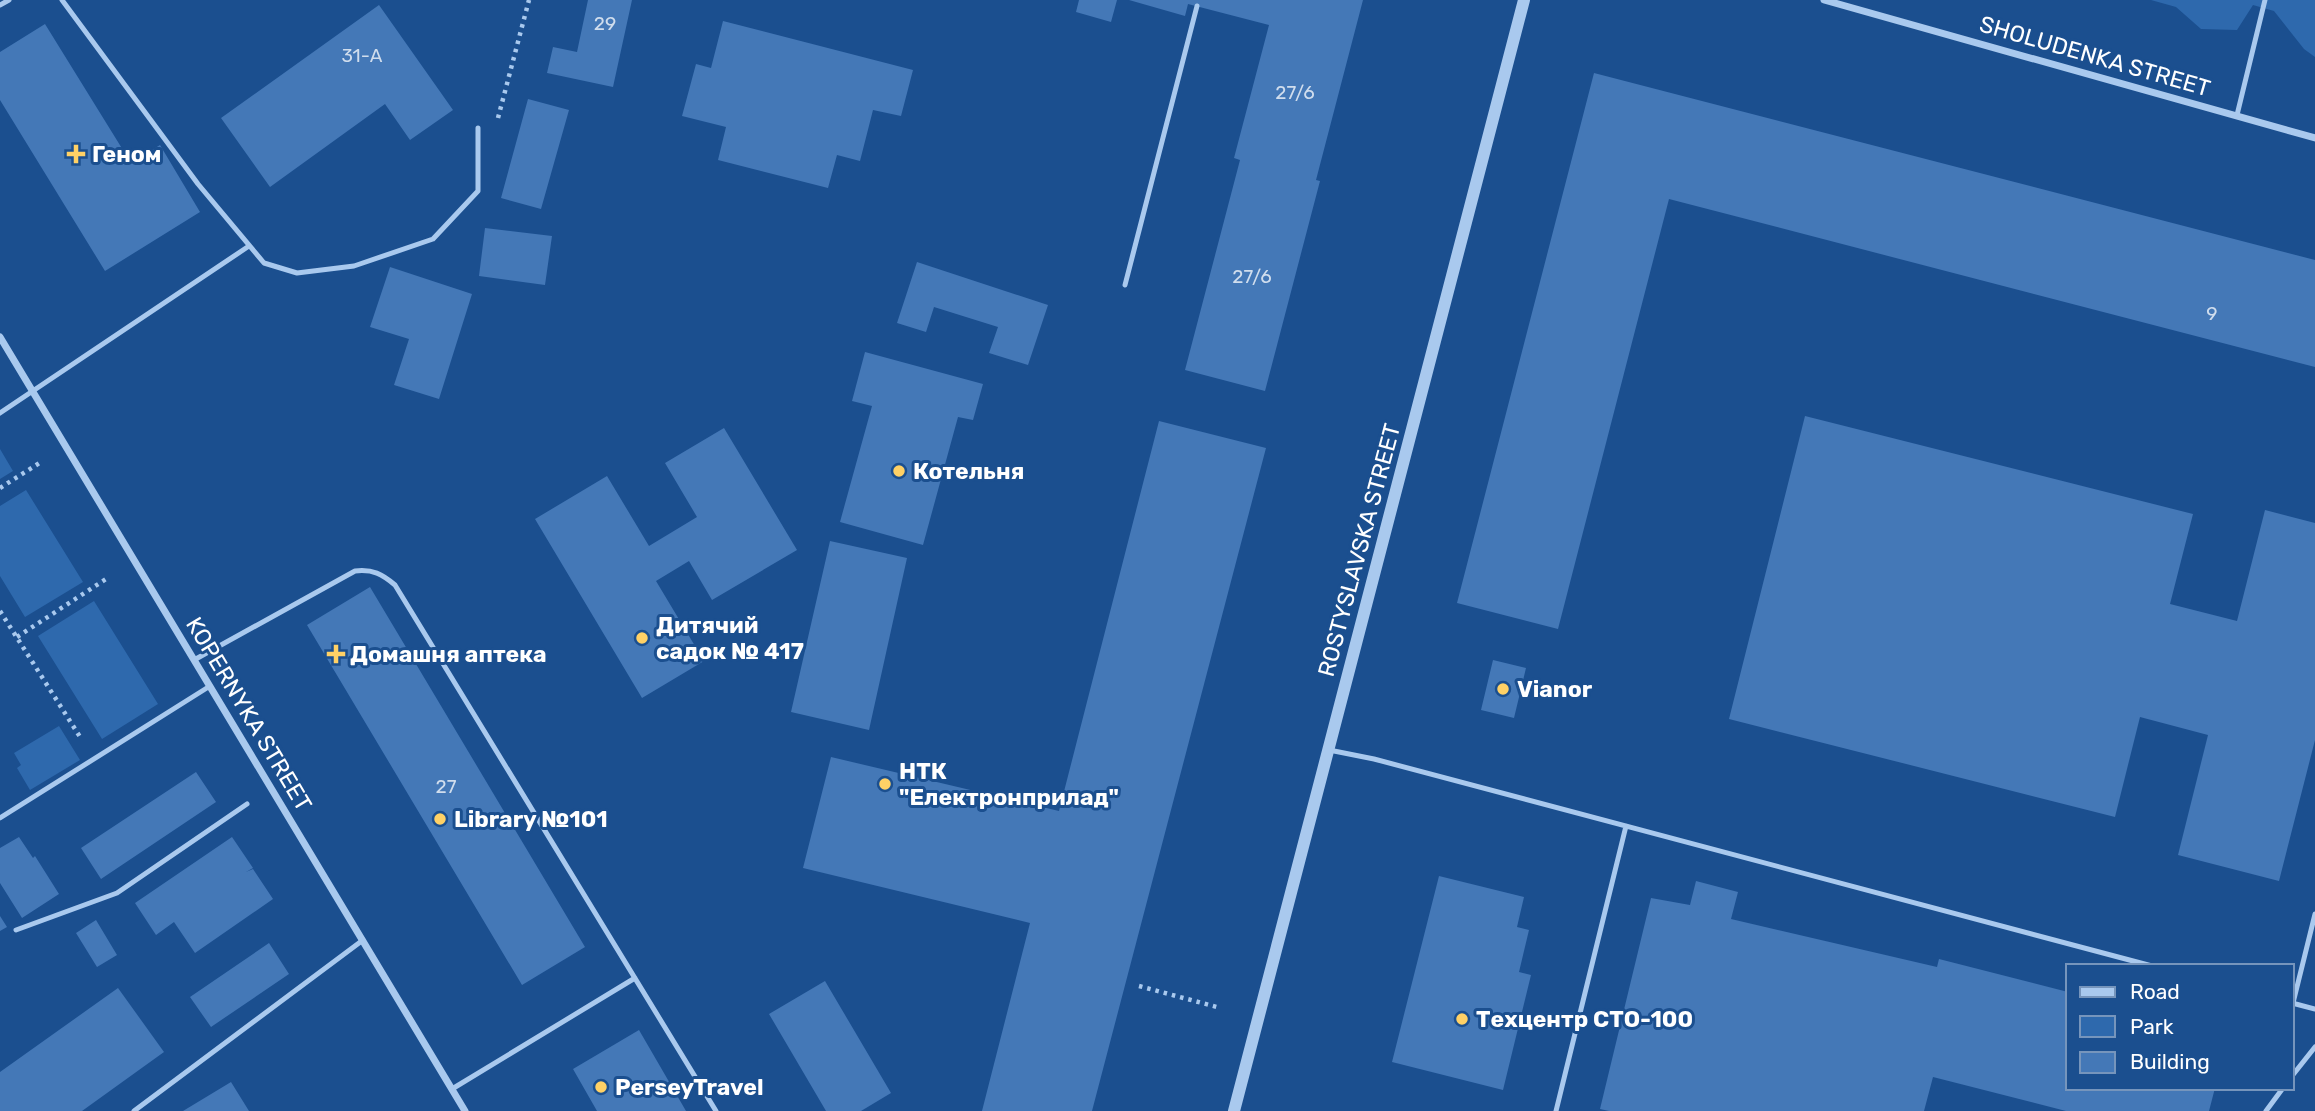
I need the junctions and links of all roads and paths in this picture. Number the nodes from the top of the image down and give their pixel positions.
1 (9, 0) edge
2 (62, 0) edge
3 (529, 0) edge
4 (1524, 0) edge
5 (1824, 0) edge
6 (2265, 0) edge
7 (0, 5) edge
8 (1197, 6) dead end
9 (2237, 115) junction
10 (495, 127) dead end
11 (478, 128) dead end
12 (2315, 138) edge
13 (249, 246) junction
14 (1125, 285) dead end
15 (0, 337) edge
16 (33, 391) junction
17 (0, 413) edge
18 (41, 462) dead end
19 (0, 488) edge
20 (109, 577) dead end
21 (0, 611) edge
22 (17, 637) junction
23 (194, 660) junction
24 (210, 686) junction
25 (1329, 750) junction
26 (94, 759) junction
27 (247, 804) dead end
28 (0, 818) edge
29 (1626, 826) junction
30 (2315, 914) edge
31 (16, 930) dead end
32 (363, 940) junction
33 (2144, 964) edge
34 (635, 978) junction
35 (1139, 986) dead end
36 (2294, 999) edge
37 (2294, 1003) edge
38 (1216, 1007) dead end
39 (2315, 1009) edge
40 (2315, 1047) edge
41 (2294, 1073) edge
42 (452, 1089) junction
43 (2282, 1090) edge
44 (134, 1111) edge
45 (465, 1111) edge
46 (716, 1111) edge
47 (1234, 1111) edge
48 (1556, 1111) edge
49 (2266, 1111) edge

1 - 7 lane
2 - 13 lane
3 - 10 path
4 - 25 street, ROSTYSLAVSKA STREET
5 - 9 street, SHOLUDENKA STREET
6 - 9 lane
8 - 14 lane
9 - 12 street, SHOLUDENKA STREET
11 - 13 lane
13 - 16 lane
15 - 16 street, KOPERNYKA STREET
16 - 17 lane
16 - 23 street, KOPERNYKA STREET
18 - 19 path
20 - 22 path
21 - 22 path
22 - 26 path
23 - 24 street, KOPERNYKA STREET
23 - 34 lane
24 - 26 lane
24 - 32 street, KOPERNYKA STREET
25 - 29 lane
25 - 47 street, ROSTYSLAVSKA STREET
26 - 28 lane
27 - 31 lane
29 - 33 lane
29 - 48 lane
30 - 36 lane
32 - 42 street, KOPERNYKA STREET
32 - 44 lane
34 - 42 lane
34 - 46 lane
35 - 38 path
37 - 39 lane
40 - 41 lane
42 - 45 street, KOPERNYKA STREET
43 - 49 lane

